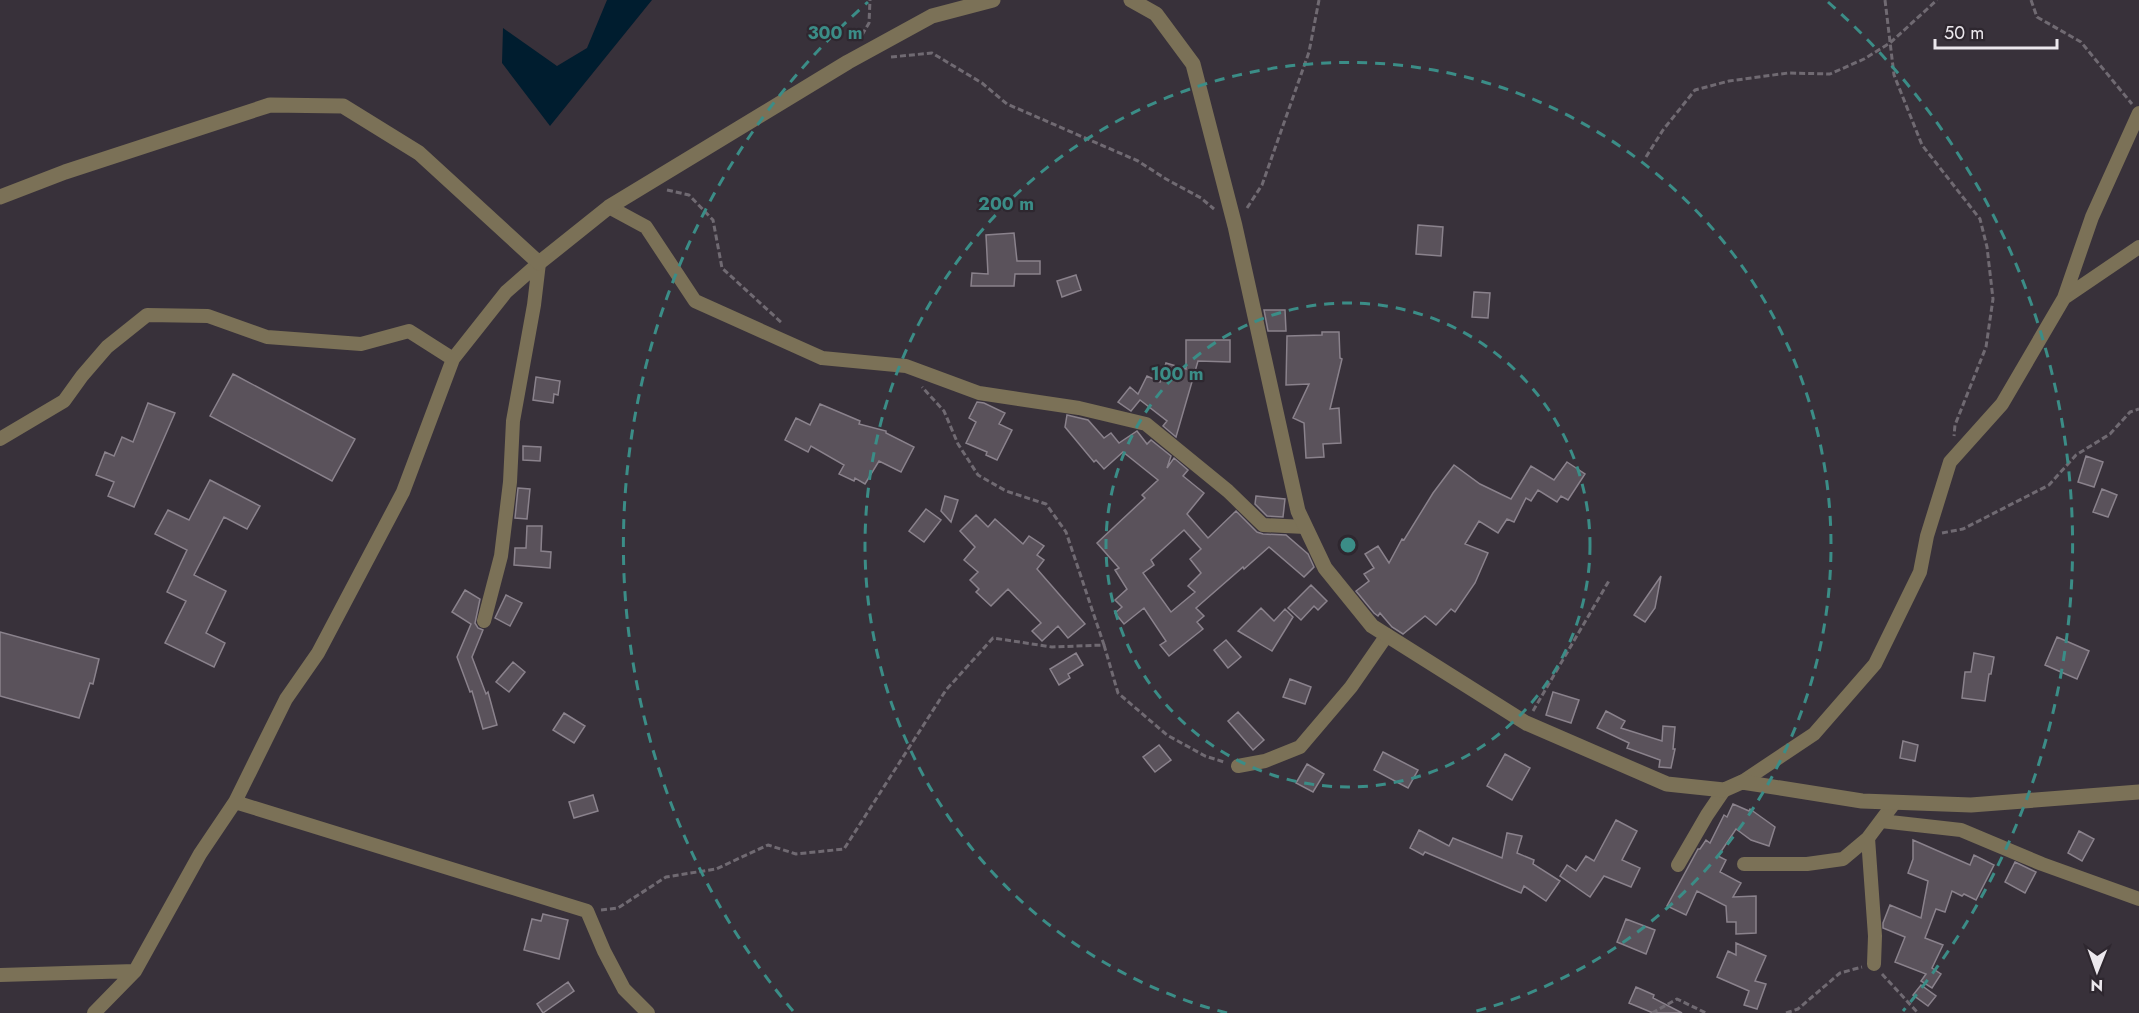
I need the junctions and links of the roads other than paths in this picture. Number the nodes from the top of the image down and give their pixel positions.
1 (993, 0) edge
2 (1131, 0) edge
3 (2139, 113) edge
4 (0, 197) edge
5 (609, 207) junction
6 (2139, 247) edge
7 (539, 263) junction
8 (2064, 298) junction
9 (453, 359) junction
10 (0, 439) edge
11 (1305, 527) junction
12 (484, 621) dead end
13 (1386, 635) junction
14 (1238, 766) road end
15 (1743, 782) junction
16 (1724, 790) junction
17 (2139, 792) edge
18 (235, 802) junction
19 (1895, 802) junction
20 (1881, 821) junction
21 (1868, 838) junction
22 (1744, 864) dead end
23 (1678, 865) dead end
24 (2139, 899) edge
25 (1874, 964) road end
26 (135, 971) junction
27 (0, 975) edge
28 (94, 1013) edge
29 (648, 1013) edge

1 - 5 street
2 - 11 street
3 - 8 street
4 - 7 street
5 - 7 street
5 - 11 street
6 - 8 street
7 - 9 street
7 - 12 street
8 - 15 street
9 - 10 street
9 - 18 street
11 - 13 street
13 - 14 street
13 - 16 street
15 - 16 street
15 - 19 street
16 - 23 street
17 - 19 street
18 - 26 street
18 - 29 street
19 - 20 street
20 - 21 street
20 - 24 street
21 - 22 street
21 - 25 street
26 - 27 street
26 - 28 street

